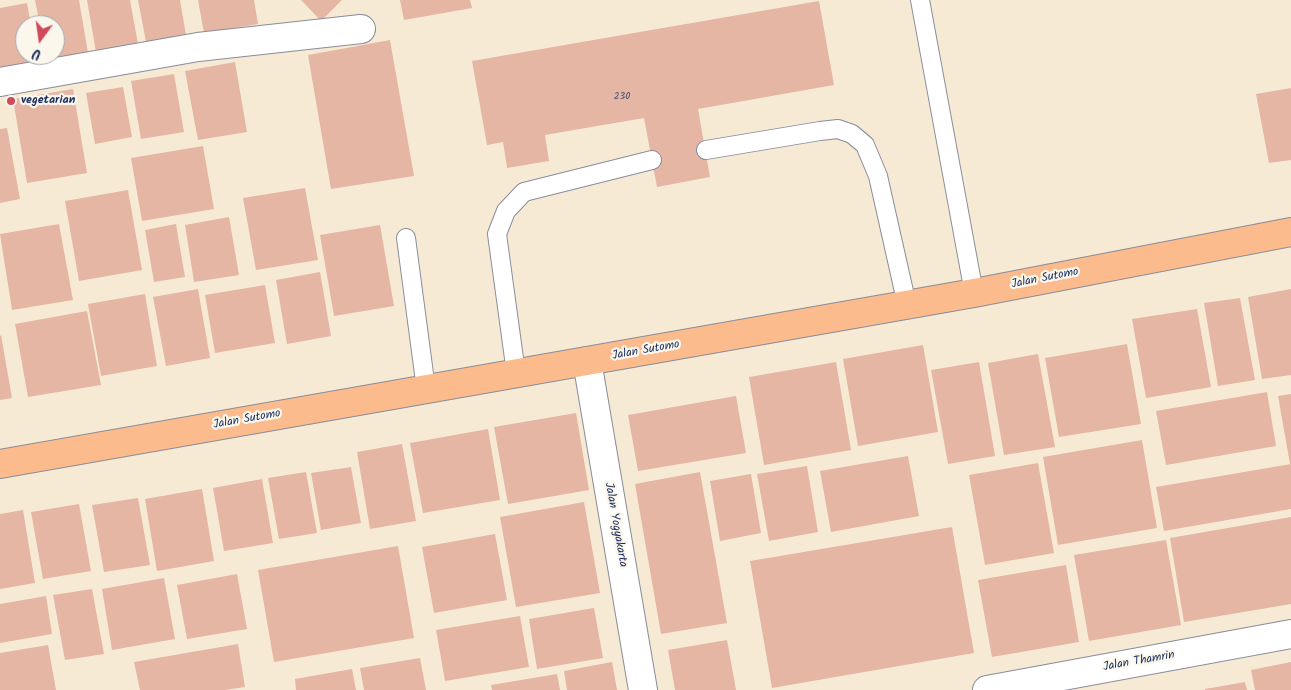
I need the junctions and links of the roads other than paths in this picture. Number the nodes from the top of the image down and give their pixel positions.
1 (920, 0) edge
2 (361, 29) dead end
3 (0, 82) edge
4 (706, 150) dead end
5 (652, 160) dead end
6 (1291, 232) edge
7 (406, 238) dead end
8 (974, 293) junction
9 (906, 305) junction
10 (587, 361) junction
11 (516, 373) junction
12 (426, 389) junction
13 (0, 464) edge
14 (1291, 634) edge
15 (643, 690) edge
16 (987, 690) edge

1 - 8 lane
2 - 3 street
4 - 9 lane
5 - 11 lane
6 - 8 main road, Jalan Sutomo
7 - 12 lane
8 - 9 main road, Jalan Sutomo
9 - 10 main road, Jalan Sutomo
10 - 11 main road, Jalan Sutomo
10 - 15 street, Jalan Yogyakarta
11 - 12 main road, Jalan Sutomo
12 - 13 main road, Jalan Sutomo
14 - 16 street, Jalan Thamrin

